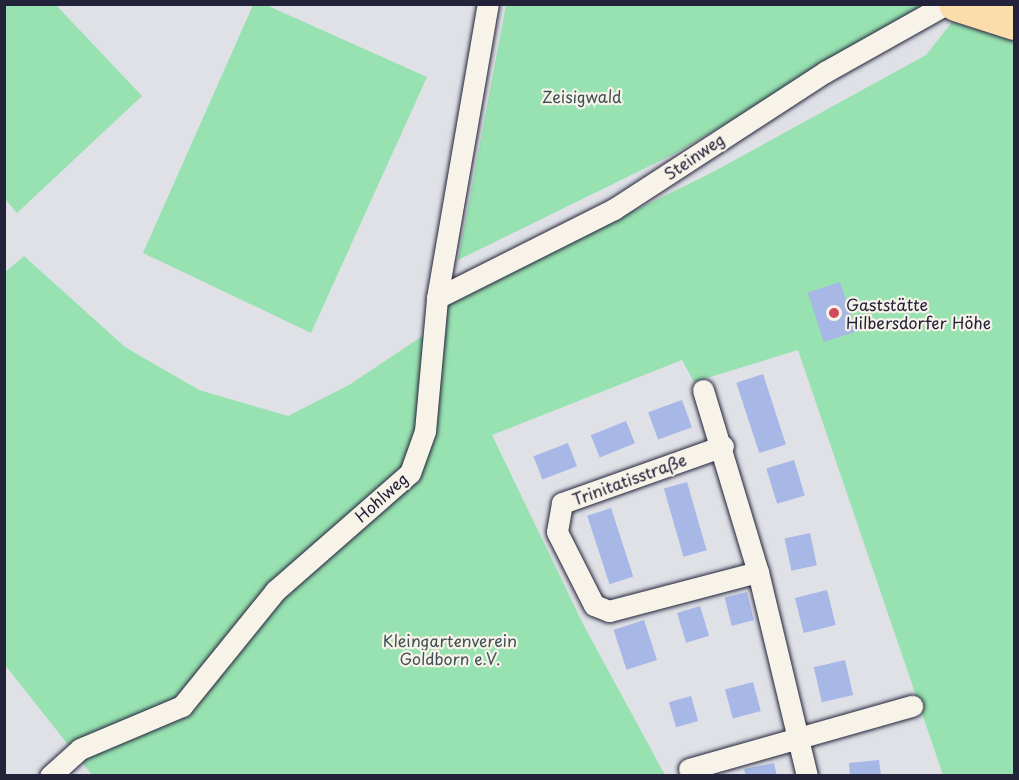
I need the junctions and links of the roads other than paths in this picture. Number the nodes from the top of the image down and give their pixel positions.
1 (489, 4) edge
2 (946, 4) edge
3 (955, 4) edge
4 (1014, 23) edge
5 (437, 298) junction
6 (703, 390) dead end
7 (723, 446) junction
8 (758, 572) junction
9 (912, 706) dead end
10 (801, 735) junction
11 (689, 769) dead end
12 (50, 776) edge
13 (807, 776) edge

1 - 5 street, Hohlweg
2 - 5 street, Steinweg
3 - 4 main road
5 - 12 street, Hohlweg
6 - 7 street
7 - 8 street
7 - 8 street, Trinitatisstraße
8 - 10 street
9 - 10 street
10 - 11 street
10 - 13 street

